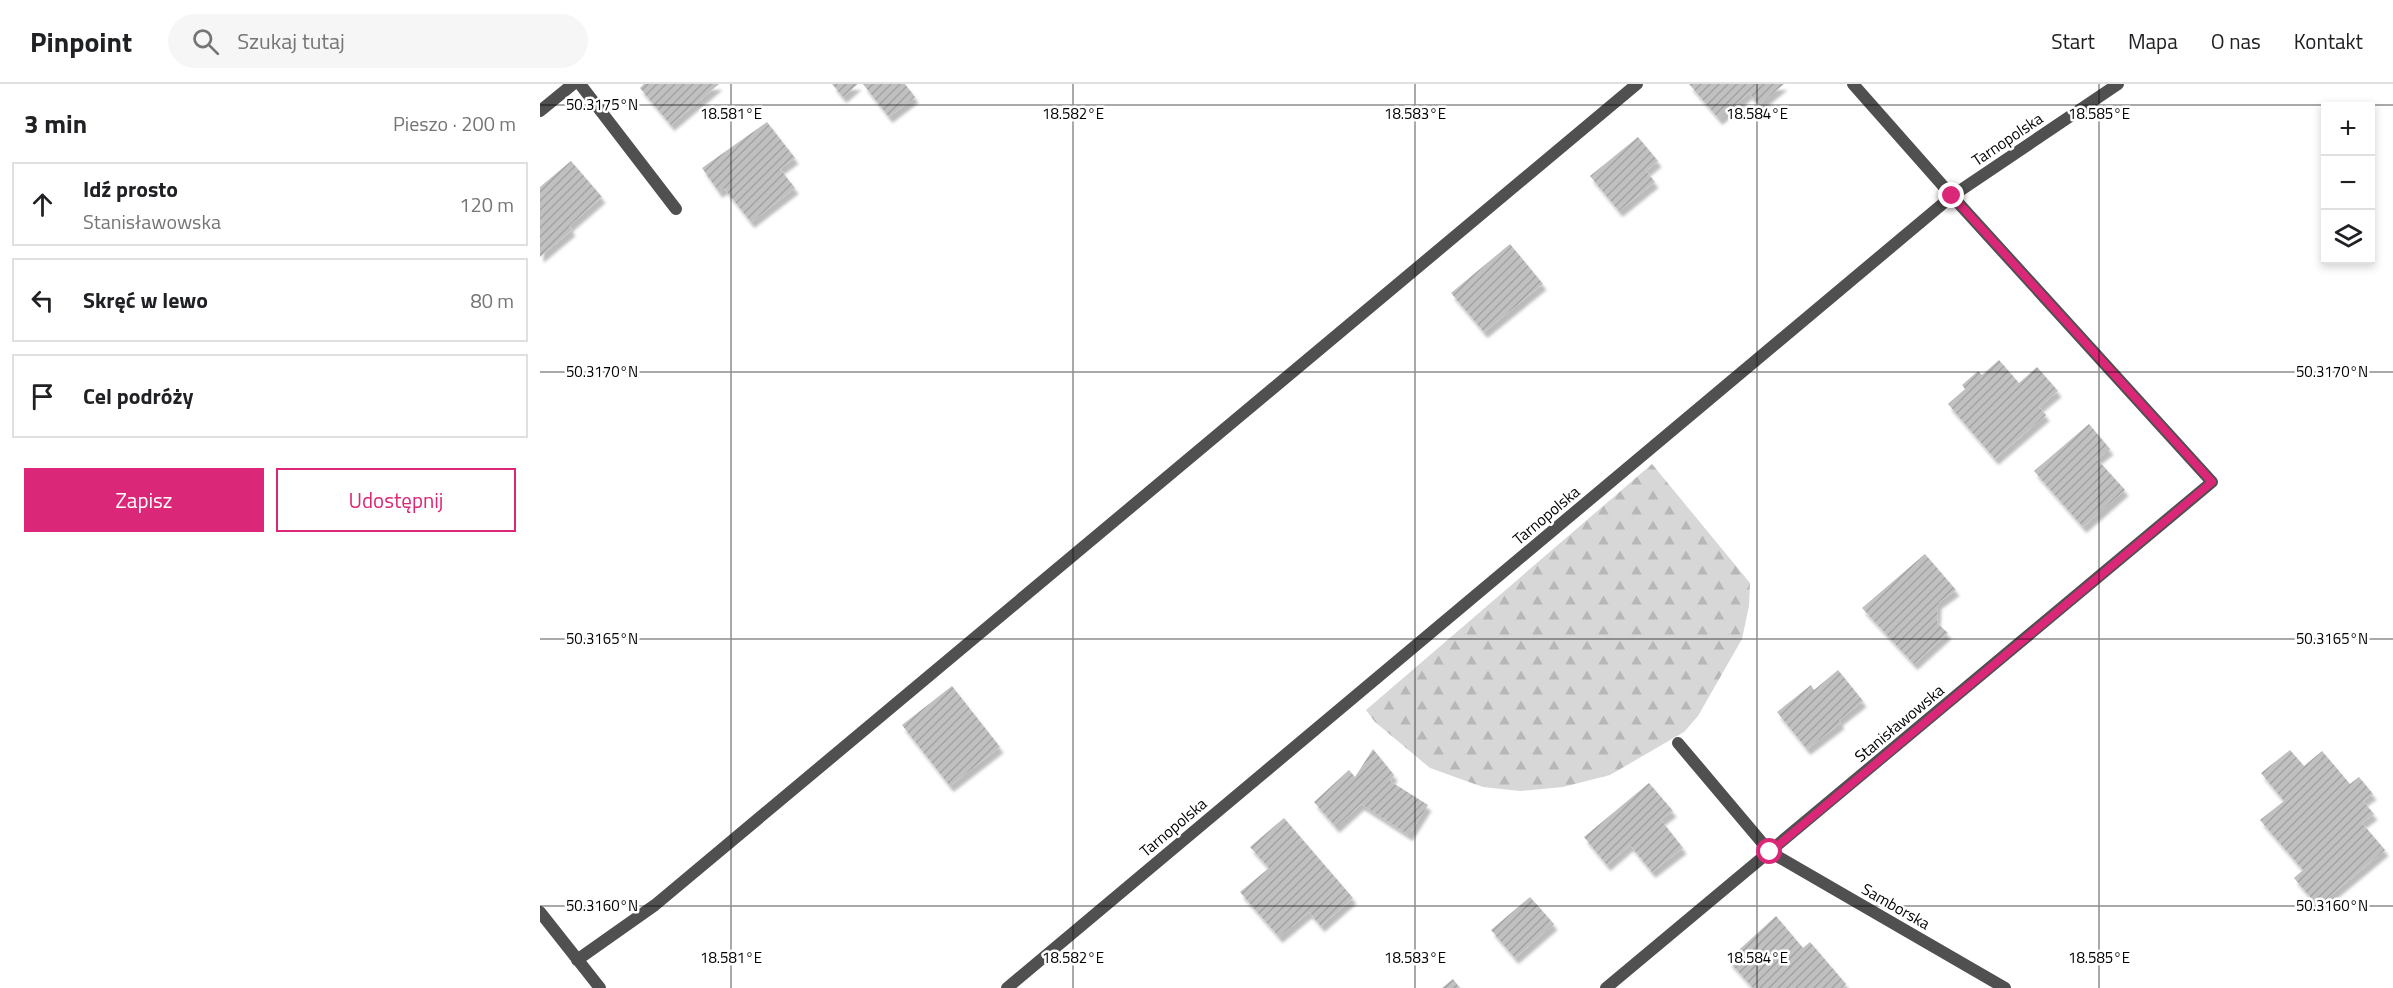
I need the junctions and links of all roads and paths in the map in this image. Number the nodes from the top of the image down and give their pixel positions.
1 (573, 84) edge
2 (580, 84) edge
3 (1637, 84) edge
4 (1853, 84) edge
5 (2118, 84) edge
6 (540, 111) edge
7 (1952, 196) junction
8 (676, 209) dead end
9 (1678, 743) dead end
10 (1770, 852) junction
11 (540, 912) edge
12 (577, 960) junction
13 (600, 988) edge
14 (1007, 988) edge
15 (1606, 988) edge
16 (2005, 988) edge

1 - 6 street
2 - 8 street
3 - 12 street
4 - 7 street
5 - 7 street, Tarnopolska
7 - 10 street, Stanisławowska
7 - 14 street, Tarnopolska
9 - 10 street, Samborska
10 - 15 street, Stanisławowska
10 - 16 street, Samborska
11 - 12 street
12 - 13 street

